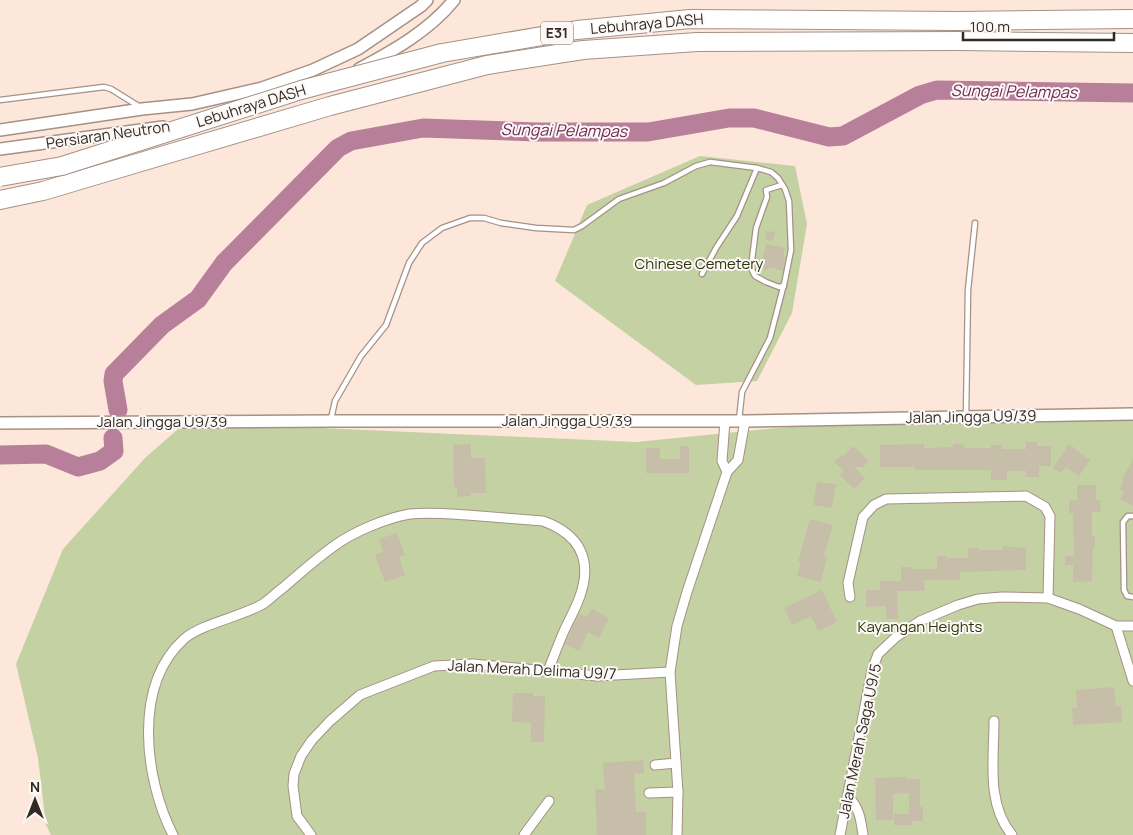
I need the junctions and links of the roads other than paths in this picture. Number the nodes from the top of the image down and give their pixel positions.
1 (427, 0) edge
2 (454, 0) edge
3 (1133, 19) edge
4 (1133, 43) edge
5 (0, 100) edge
6 (142, 109) junction
7 (0, 130) edge
8 (0, 149) edge
9 (757, 168) junction
10 (0, 177) edge
11 (782, 185) junction
12 (0, 200) edge
13 (975, 223) dead end
14 (702, 274) dead end
15 (784, 286) junction
16 (1133, 414) edge
17 (966, 417) junction
18 (330, 421) junction
19 (725, 421) junction
20 (742, 421) junction
21 (0, 423) edge
22 (727, 472) junction
23 (1133, 516) edge
24 (850, 597) dead end
25 (1133, 597) edge
26 (1048, 598) junction
27 (1116, 626) junction
28 (1133, 626) edge
29 (548, 671) junction
30 (670, 672) junction
31 (1133, 681) edge
32 (994, 720) dead end
33 (676, 763) junction
34 (655, 765) dead end
35 (678, 792) junction
36 (649, 793) dead end
37 (847, 796) junction
38 (548, 801) dead end
39 (173, 835) edge
40 (311, 835) edge
41 (524, 835) edge
42 (677, 835) edge
43 (840, 835) edge
44 (863, 835) edge
45 (1012, 835) edge

1 - 6 street, Persiaran Neutron
2 - 8 street, Persiaran Neutron
3 - 10 highway, Lebuhraya DASH / E31, bridge
4 - 12 highway, Lebuhraya DASH / E31
5 - 6 lane
6 - 7 street, Persiaran Neutron
9 - 11 lane
9 - 14 lane
9 - 18 lane
11 - 15 lane
11 - 15 lane
13 - 17 lane
15 - 20 lane
16 - 17 street, Jalan Jingga U9/39
17 - 20 street, Jalan Jingga U9/39
18 - 19 street, Jalan Jingga U9/39
18 - 21 street, Jalan Jingga U9/39
19 - 20 street, Jalan Jingga U9/39
19 - 22 street
20 - 22 street
22 - 30 street
23 - 25 lane
24 - 26 street
26 - 27 street, Jalan Merah Saga U9/5
26 - 37 street, Jalan Merah Saga U9/5
27 - 28 street, Jalan Merah Saga U9/5
27 - 31 street
29 - 30 street, Jalan Merah Delima U9/7
29 - 39 street
29 - 40 street, Jalan Merah Delima U9/7
30 - 33 street
32 - 45 street
33 - 34 street
33 - 35 street
35 - 36 street
35 - 42 street
37 - 43 street, Jalan Merah Saga U9/5
37 - 44 street
38 - 41 street

